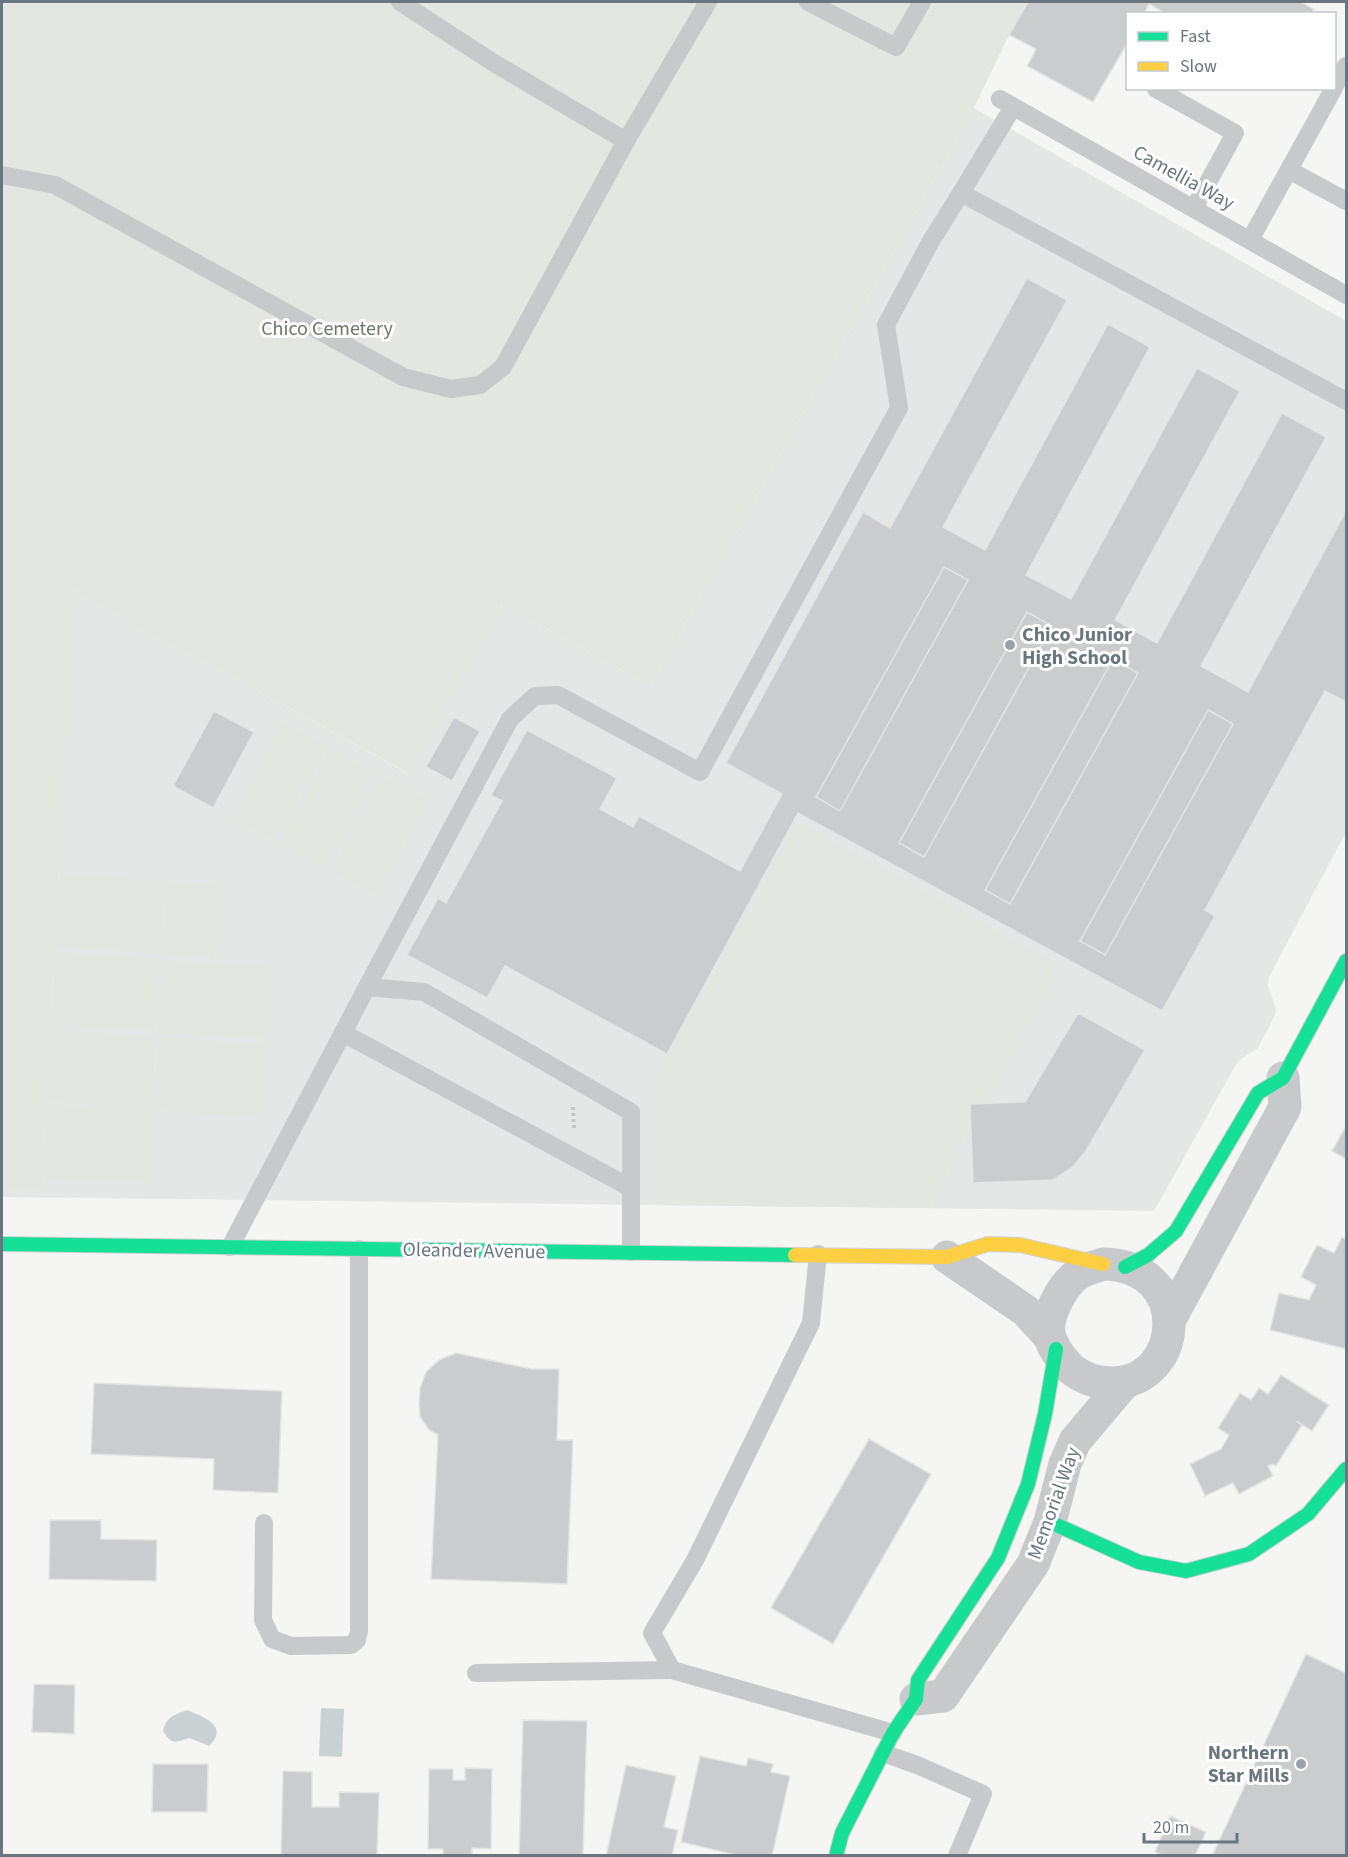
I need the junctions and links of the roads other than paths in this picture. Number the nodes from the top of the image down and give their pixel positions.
1 (400, 2) edge
2 (708, 2) edge
3 (808, 2) edge
4 (922, 2) edge
5 (1347, 66) edge
6 (1158, 90) edge
7 (1336, 92) edge
8 (626, 141) junction
9 (1289, 170) junction
10 (2, 175) edge
11 (961, 193) junction
12 (1347, 201) edge
13 (1194, 208) junction
14 (1250, 240) junction
15 (1347, 294) edge
16 (1347, 401) edge
17 (1347, 961) edge
18 (367, 987) junction
19 (343, 1033) junction
20 (1283, 1078) junction
21 (631, 1188) junction
22 (2, 1244) edge
23 (230, 1247) junction
24 (359, 1249) junction
25 (631, 1252) junction
26 (818, 1254) junction
27 (947, 1257) junction
28 (1114, 1266) junction
29 (1169, 1321) junction
30 (1053, 1342) junction
31 (1125, 1383) junction
32 (1347, 1469) edge
33 (1050, 1522) junction
34 (264, 1523) dead end
35 (672, 1670) junction
36 (476, 1673) dead end
37 (916, 1699) junction
38 (893, 1733) junction
39 (883, 1753) junction
40 (836, 1856) edge
41 (957, 1856) edge

1 - 8 lane
2 - 8 lane
3 - 4 lane
5 - 7 lane
6 - 13 lane
7 - 9 lane
8 - 10 lane
9 - 12 lane
9 - 14 lane
11 - 13 lane, Camellia Way
11 - 16 lane
11 - 18 lane
13 - 14 lane, Camellia Way
14 - 15 lane, Camellia Way
17 - 20 street
18 - 19 lane
18 - 21 lane
19 - 21 lane
19 - 23 lane
20 - 28 street
20 - 29 street
21 - 25 lane
22 - 23 street, Oleander Avenue
23 - 24 street, Oleander Avenue
24 - 25 street, Oleander Avenue
24 - 34 lane
25 - 26 street, Oleander Avenue
26 - 27 street, Oleander Avenue
26 - 35 lane
27 - 28 street, Oleander Avenue
27 - 30 street
28 - 29 street
28 - 30 street
29 - 31 street
30 - 31 street
30 - 37 street, Memorial Way
31 - 33 street, Memorial Way
32 - 33 street
33 - 37 street, Memorial Way
35 - 36 lane
35 - 38 lane
37 - 38 street, Memorial Way
38 - 39 street, Memorial Way
39 - 40 street, Memorial Way
39 - 41 lane

